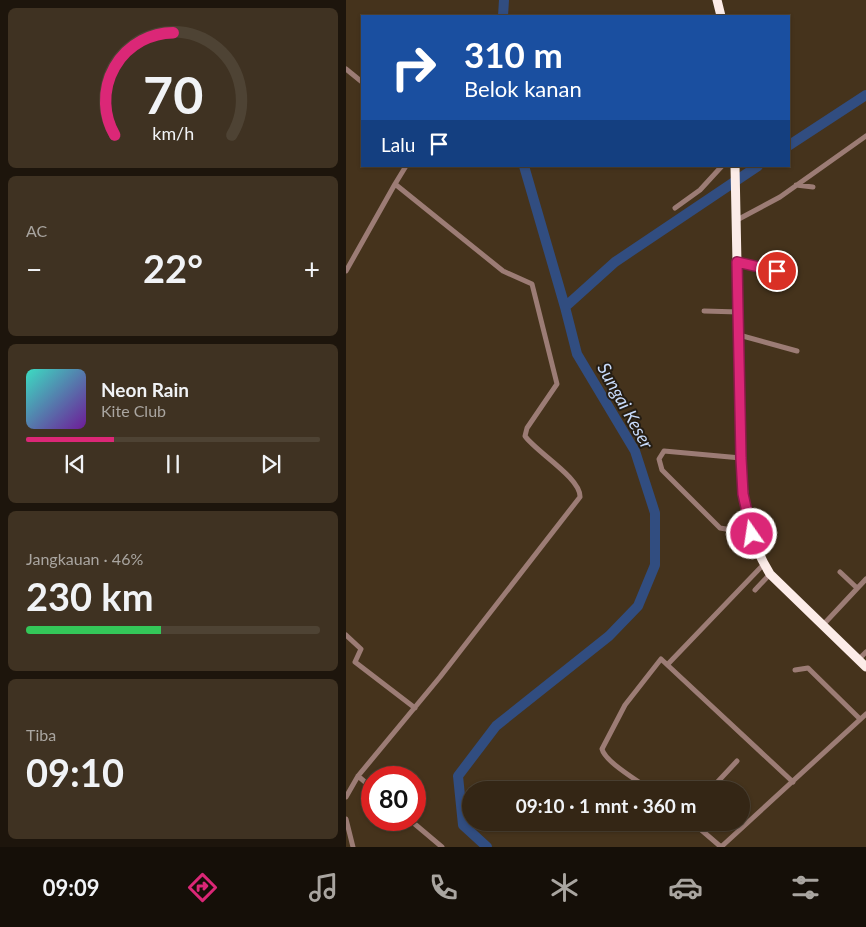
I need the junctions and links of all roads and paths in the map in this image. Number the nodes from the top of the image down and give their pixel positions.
1 (717, 0) edge
2 (721, 15) edge
3 (346, 69) edge
4 (361, 81) edge
5 (866, 136) edge
6 (405, 167) edge
7 (721, 167) edge
8 (735, 167) edge
9 (396, 185) junction
10 (796, 186) junction
11 (813, 187) dead end
12 (675, 208) dead end
13 (737, 216) junction
14 (737, 262) junction
15 (777, 271) dead end
16 (346, 272) edge
17 (704, 311) dead end
18 (738, 312) junction
19 (739, 335) junction
20 (797, 351) dead end
21 (741, 458) junction
22 (749, 522) junction
23 (764, 564) junction
24 (840, 572) dead end
25 (770, 574) junction
26 (866, 579) edge
27 (858, 588) junction
28 (755, 590) dead end
29 (822, 626) junction
30 (346, 635) edge
31 (866, 652) edge
32 (858, 660) junction
33 (668, 664) junction
34 (866, 667) edge
35 (795, 670) dead end
36 (415, 708) junction
37 (866, 714) edge
38 (860, 719) junction
39 (737, 761) dead end
40 (358, 776) junction
41 (361, 779) edge
42 (638, 781) edge
43 (718, 781) edge
44 (793, 782) junction
45 (346, 797) edge
46 (346, 819) edge
47 (423, 831) edge
48 (702, 831) edge
49 (353, 847) edge
50 (442, 847) edge
51 (721, 847) edge

1 - 2 highway
3 - 4 street
5 - 10 street
6 - 9 street
7 - 12 street
8 - 13 highway
9 - 16 street
9 - 36 street
10 - 11 street
10 - 13 street
13 - 14 highway
14 - 15 street
14 - 18 highway
17 - 18 street
18 - 19 highway
19 - 20 street
19 - 21 highway
21 - 22 highway
21 - 22 street
22 - 23 highway
23 - 25 highway
23 - 33 street
24 - 27 street
25 - 28 street
25 - 29 highway
26 - 27 street
27 - 29 street
29 - 32 highway
30 - 36 street
31 - 32 street
32 - 34 highway
33 - 42 street
33 - 44 street
35 - 38 street
36 - 40 street
37 - 38 street
38 - 44 street
39 - 43 street
40 - 41 street
40 - 45 street
44 - 51 street
46 - 49 street
47 - 50 street
48 - 51 street

